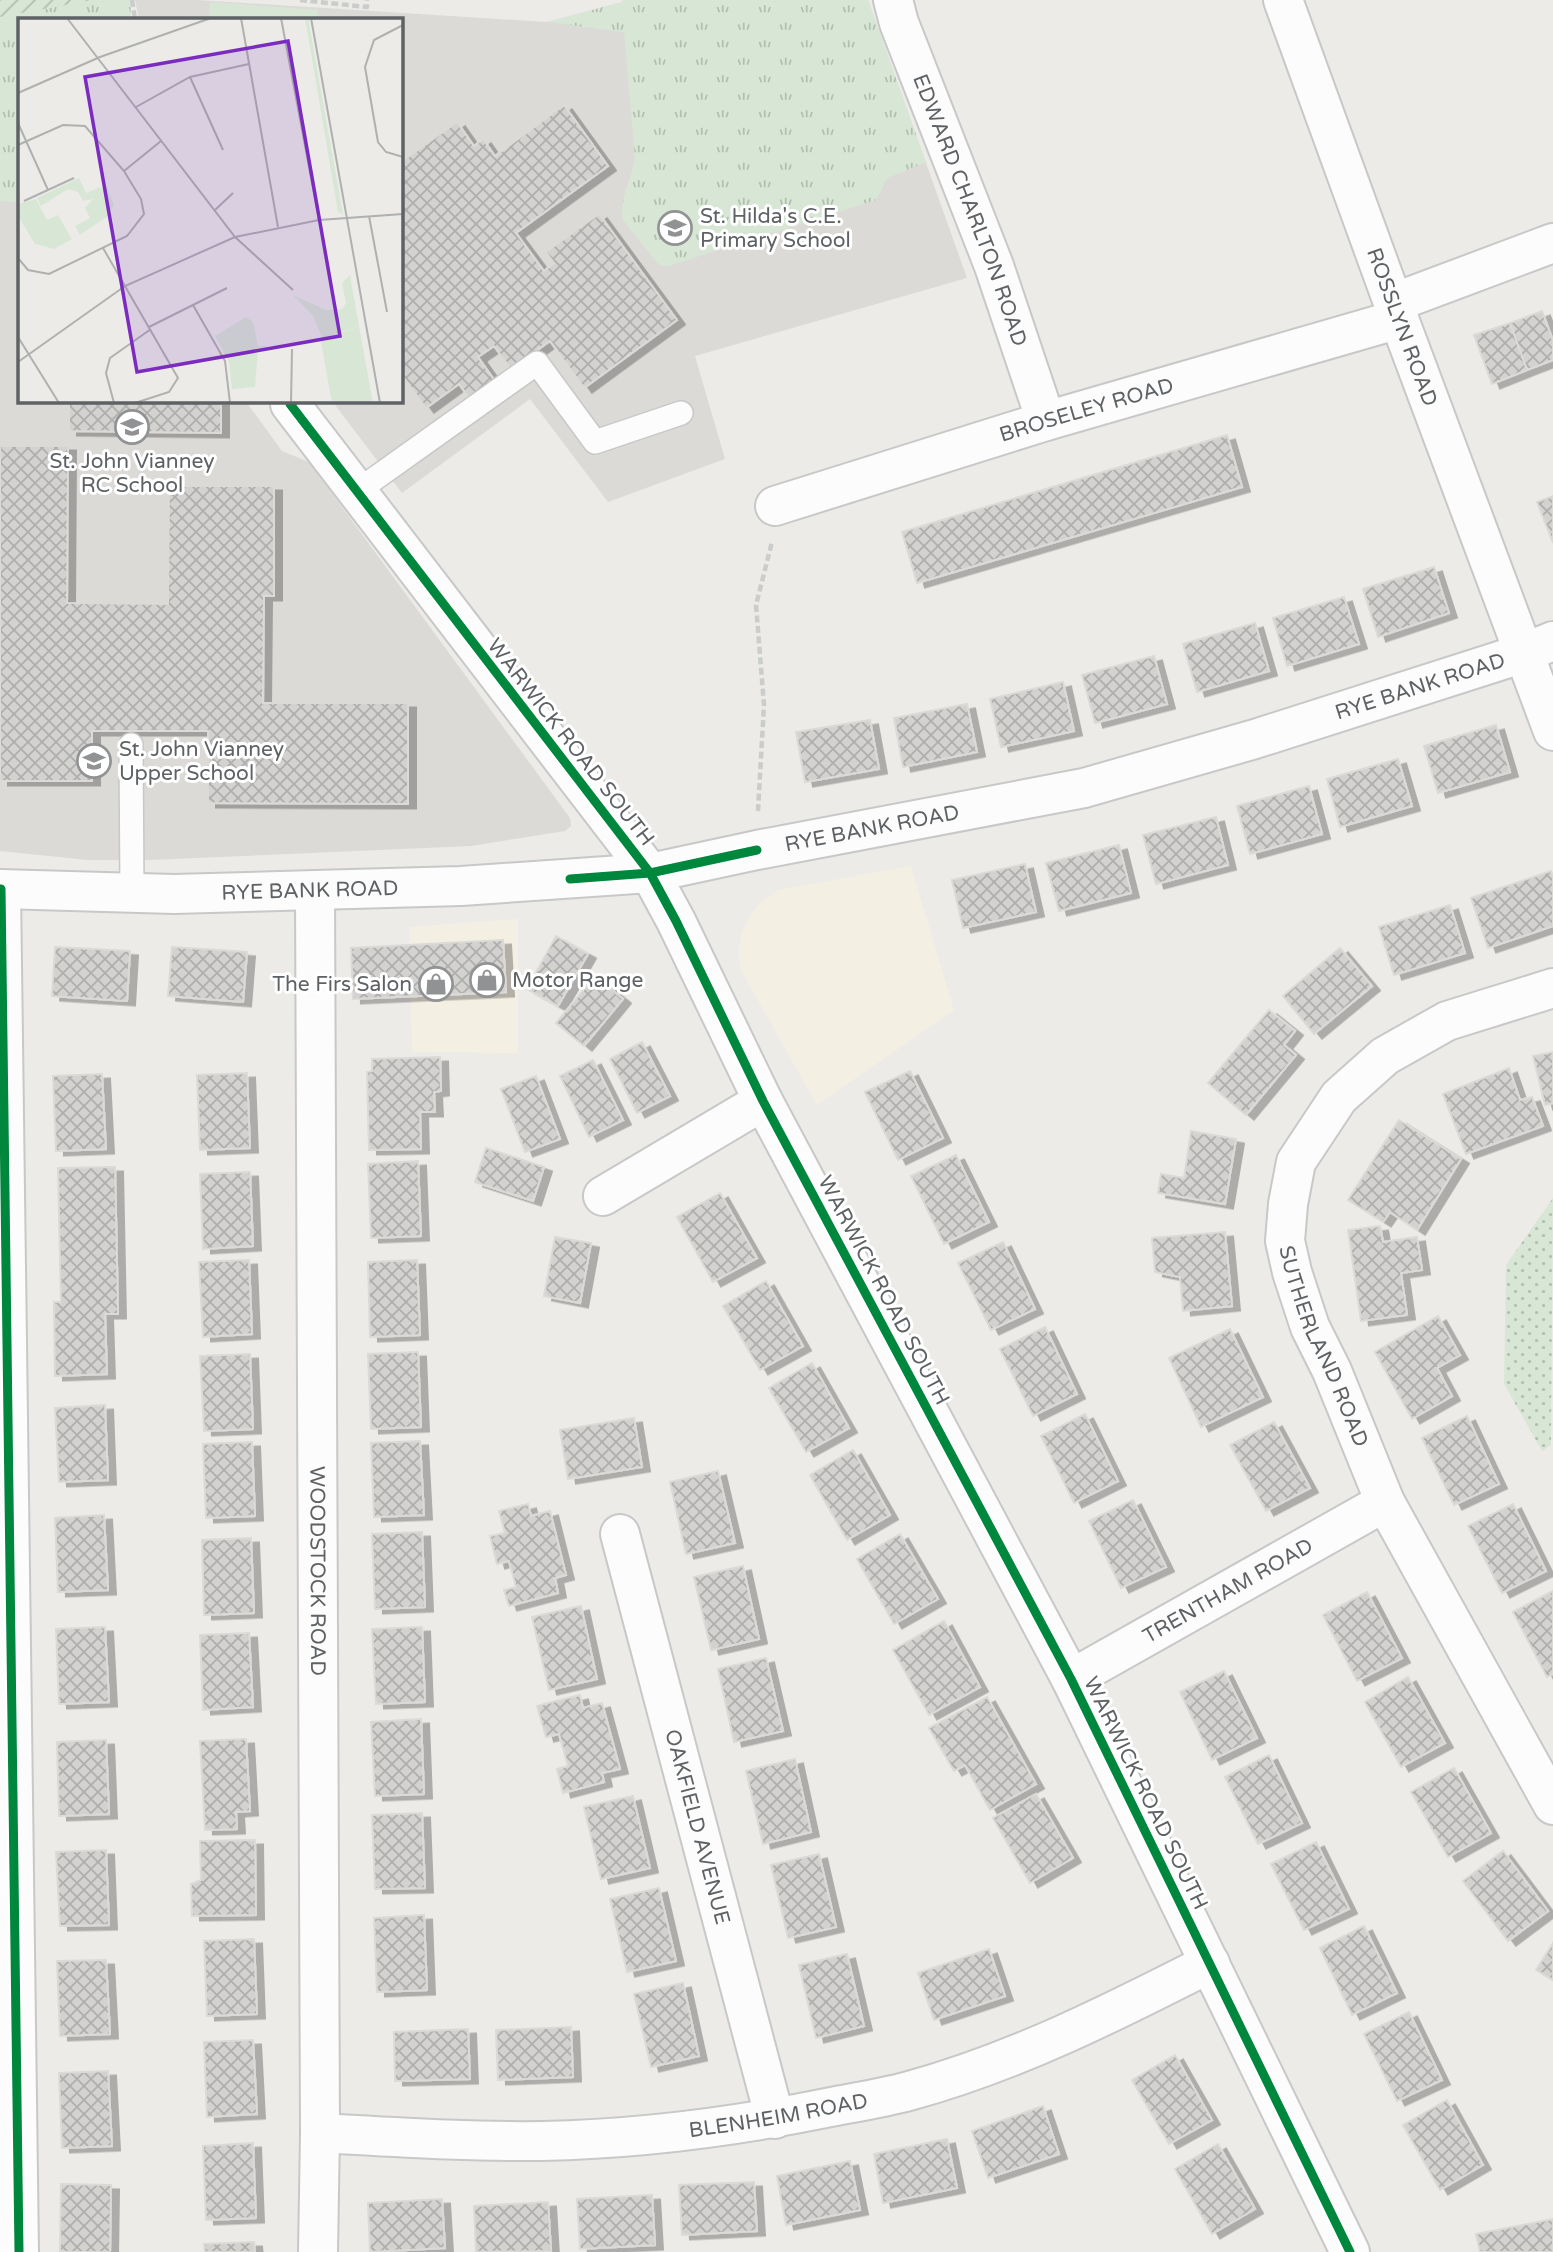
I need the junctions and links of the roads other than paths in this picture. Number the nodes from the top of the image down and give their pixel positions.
1 (893, 0) edge
2 (1283, 0) edge
3 (1553, 243) edge
4 (1396, 311) junction
5 (290, 404) dead end
6 (681, 413) dead end
7 (1046, 421) junction
8 (356, 492) junction
9 (775, 506) road end
10 (1538, 647) edge
11 (1553, 732) edge
12 (131, 745) dead end
13 (650, 873) junction
14 (0, 889) edge
15 (315, 890) junction
16 (132, 892) junction
17 (1553, 988) edge
18 (763, 1101) junction
19 (603, 1196) dead end
20 (1385, 1502) junction
21 (620, 1534) dead end
22 (1071, 1679) junction
23 (1553, 1805) edge
24 (1210, 1963) junction
25 (775, 2119) junction
26 (320, 2133) junction
27 (19, 2252) edge
28 (318, 2252) edge
29 (1350, 2252) edge

1 - 7 street, EDWARD CHARLTON ROAD
2 - 4 street, ROSSLYN ROAD
3 - 4 street, BROSELEY ROAD
4 - 7 street, BROSELEY ROAD
4 - 10 street, ROSSLYN ROAD
5 - 8 street, WARWICK ROAD SOUTH
6 - 8 lane
7 - 9 street, BROSELEY ROAD
8 - 13 street, WARWICK ROAD SOUTH
10 - 11 street, ROSSLYN ROAD
10 - 13 street, RYE BANK ROAD
12 - 16 lane
13 - 15 street, RYE BANK ROAD
13 - 18 street, WARWICK ROAD SOUTH
14 - 16 street, RYE BANK ROAD
14 - 27 street
15 - 16 street, RYE BANK ROAD
15 - 26 street, WOODSTOCK ROAD
17 - 20 street, SUTHERLAND ROAD
18 - 19 street
18 - 22 street, WARWICK ROAD SOUTH
20 - 22 street, TRENTHAM ROAD
20 - 23 street, SUTHERLAND ROAD
21 - 25 street, OAKFIELD AVENUE
22 - 24 street, WARWICK ROAD SOUTH
24 - 25 street, BLENHEIM ROAD
24 - 29 street, WARWICK ROAD SOUTH
25 - 26 street, BLENHEIM ROAD
26 - 28 street, WOODSTOCK ROAD

